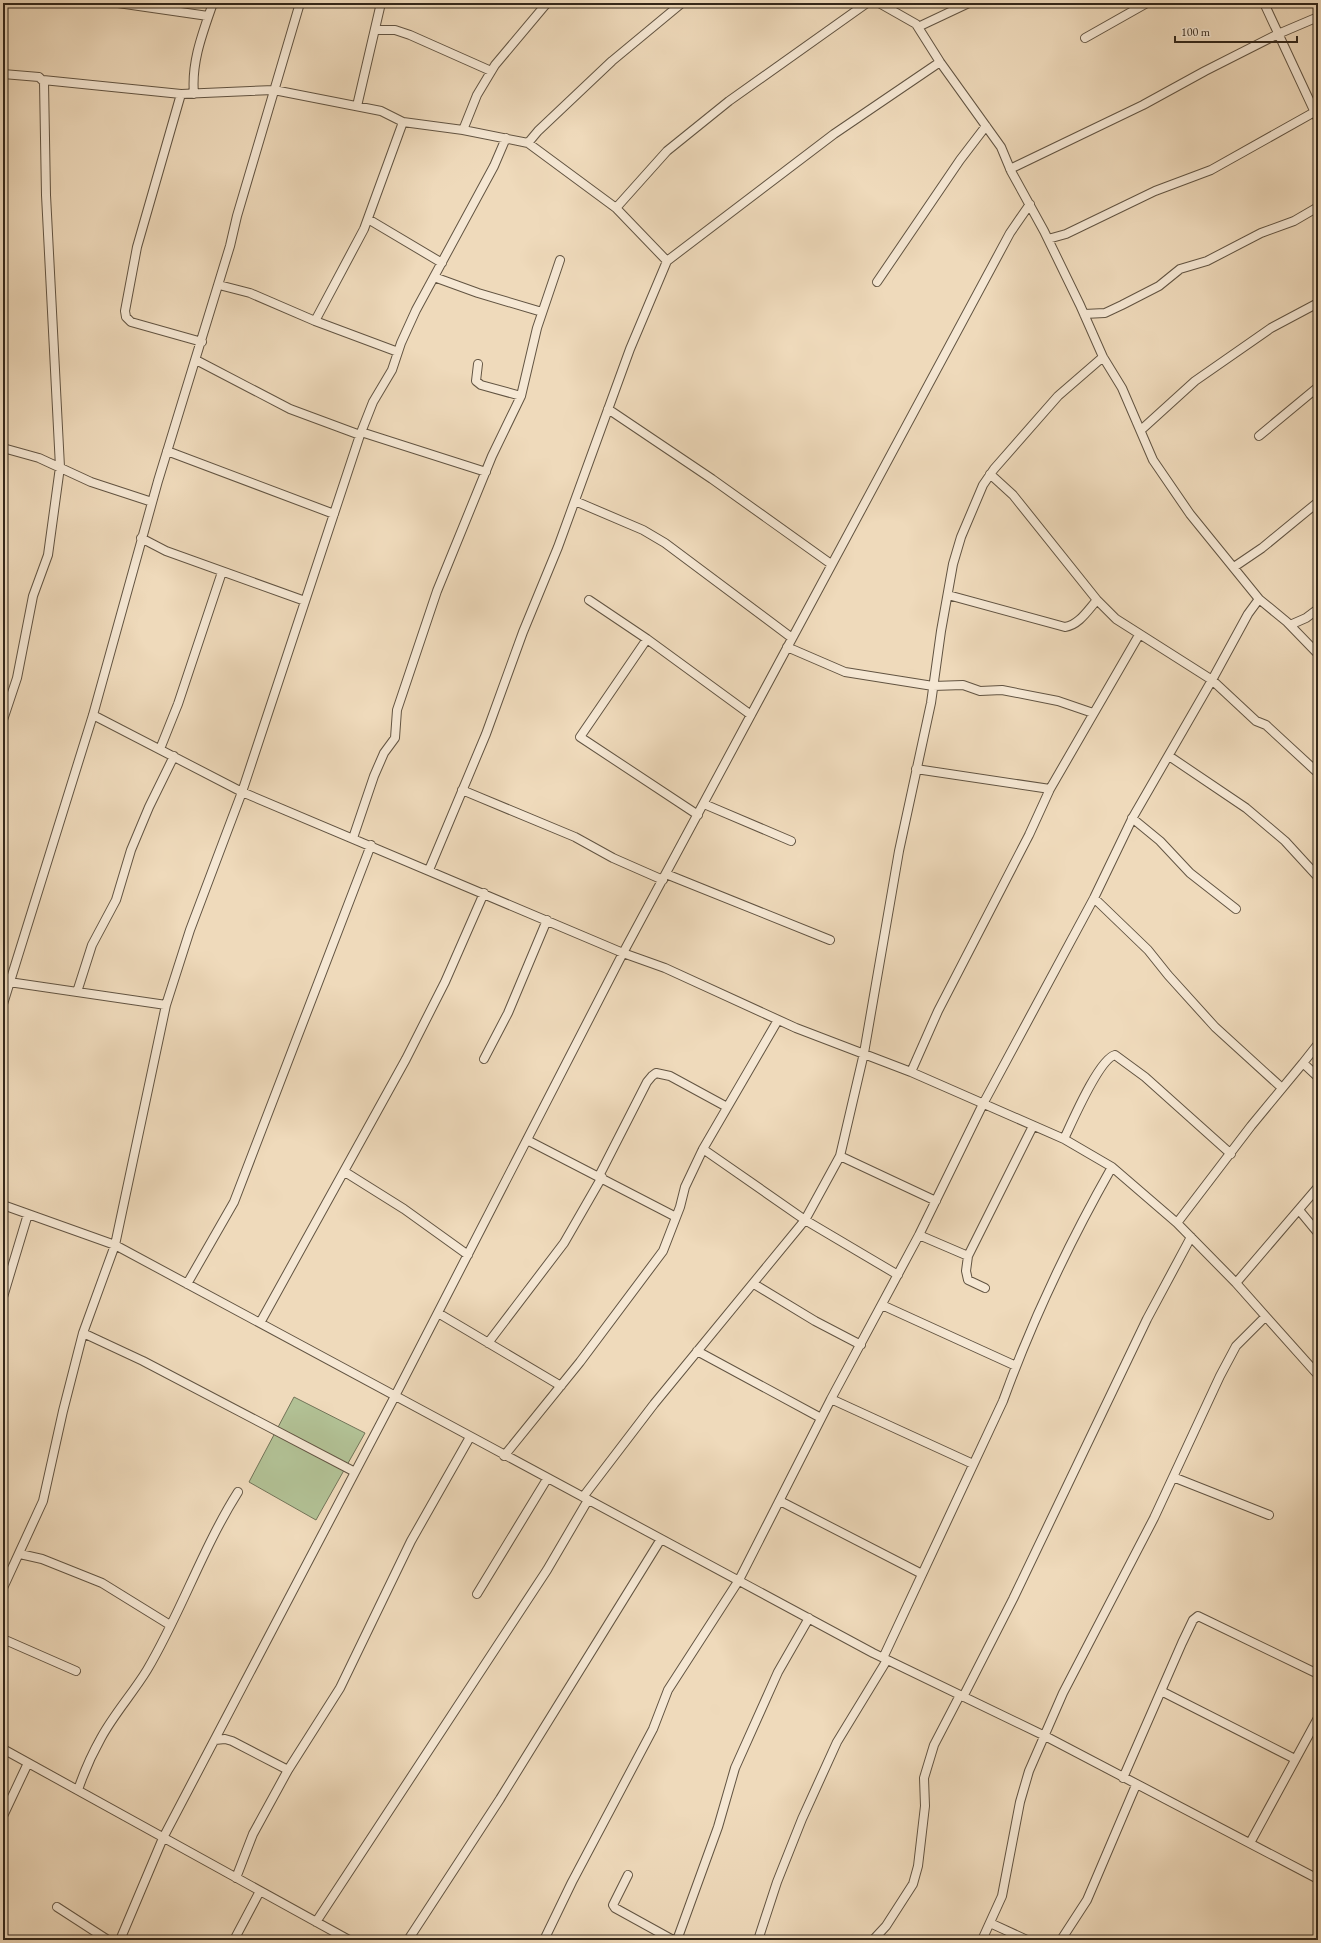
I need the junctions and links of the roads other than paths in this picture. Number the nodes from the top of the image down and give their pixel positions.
1 (118, 3) edge
2 (213, 3) edge
3 (300, 3) edge
4 (381, 3) edge
5 (547, 3) edge
6 (682, 3) edge
7 (867, 3) edge
8 (879, 3) edge
9 (969, 3) edge
10 (1147, 3) edge
11 (1264, 3) edge
12 (208, 16) junction
13 (1318, 17) edge
14 (918, 27) junction
15 (375, 30) junction
16 (1278, 34) junction
17 (1085, 38) dead end
18 (940, 62) junction
19 (491, 71) junction
20 (3, 74) edge
21 (43, 80) junction
22 (274, 90) junction
23 (181, 94) junction
24 (194, 94) junction
25 (358, 106) junction
26 (1317, 114) edge
27 (403, 122) junction
28 (986, 126) junction
29 (462, 130) junction
30 (506, 138) junction
31 (528, 143) junction
32 (1010, 169) junction
33 (1030, 204) junction
34 (1318, 207) edge
35 (616, 208) junction
36 (368, 219) junction
37 (1048, 239) junction
38 (560, 260) dead end
39 (667, 261) junction
40 (442, 262) junction
41 (434, 277) junction
42 (877, 282) dead end
43 (219, 285) junction
44 (1318, 303) edge
45 (542, 312) junction
46 (1084, 314) junction
47 (315, 320) junction
48 (202, 342) junction
49 (398, 352) junction
50 (1103, 357) junction
51 (196, 360) junction
52 (478, 364) dead end
53 (1318, 387) edge
54 (521, 396) junction
55 (608, 409) junction
56 (1140, 430) junction
57 (361, 434) junction
58 (1259, 436) dead end
59 (3, 448) edge
60 (167, 451) junction
61 (60, 467) junction
62 (486, 472) junction
63 (990, 474) junction
64 (575, 501) junction
65 (152, 502) junction
66 (1318, 502) edge
67 (334, 514) junction
68 (141, 538) junction
69 (831, 564) junction
70 (1234, 567) junction
71 (222, 572) junction
72 (948, 595) junction
73 (1259, 599) junction
74 (589, 600) dead end
75 (1097, 600) junction
76 (305, 601) junction
77 (1318, 609) edge
78 (1290, 624) junction
79 (1139, 635) junction
80 (647, 638) junction
81 (792, 638) junction
82 (787, 647) junction
83 (1318, 654) edge
84 (1212, 680) junction
85 (933, 686) junction
86 (1093, 713) junction
87 (751, 714) junction
88 (92, 715) junction
89 (3, 720) edge
90 (160, 749) junction
91 (174, 756) junction
92 (1169, 756) junction
93 (916, 769) junction
94 (1318, 772) edge
95 (1050, 789) junction
96 (462, 790) junction
97 (242, 792) junction
98 (704, 804) junction
99 (698, 815) junction
100 (1132, 818) junction
101 (353, 838) junction
102 (791, 841) dead end
103 (371, 845) junction
104 (429, 870) junction
105 (665, 877) junction
106 (1318, 877) edge
107 (484, 893) junction
108 (1094, 898) junction
109 (1236, 909) dead end
110 (547, 920) junction
111 (830, 940) dead end
112 (623, 953) junction
113 (9, 982) junction
114 (77, 992) junction
115 (3, 1004) edge
116 (166, 1005) junction
117 (778, 1020) junction
118 (1318, 1044) edge
119 (864, 1053) junction
120 (484, 1059) dead end
121 (1303, 1063) junction
122 (911, 1072) junction
123 (1318, 1077) edge
124 (1282, 1088) junction
125 (983, 1104) junction
126 (727, 1107) junction
127 (1034, 1126) junction
128 (1064, 1139) junction
129 (527, 1140) junction
130 (703, 1149) junction
131 (1231, 1154) junction
132 (840, 1156) junction
133 (1112, 1167) junction
134 (345, 1172) junction
135 (600, 1177) junction
136 (1318, 1187) edge
137 (936, 1200) junction
138 (3, 1205) edge
139 (1299, 1210) junction
140 (28, 1214) junction
141 (676, 1217) junction
142 (805, 1220) junction
143 (1177, 1223) junction
144 (1318, 1233) edge
145 (919, 1235) junction
146 (1191, 1237) junction
147 (115, 1245) junction
148 (468, 1255) junction
149 (968, 1256) junction
150 (898, 1275) junction
151 (1236, 1283) junction
152 (188, 1284) junction
153 (754, 1284) junction
154 (985, 1288) dead end
155 (3, 1297) edge
156 (882, 1305) junction
157 (438, 1313) junction
158 (1265, 1317) junction
159 (260, 1323) junction
160 (83, 1333) junction
161 (488, 1343) junction
162 (861, 1345) junction
163 (698, 1351) junction
164 (1016, 1366) junction
165 (1318, 1375) edge
166 (560, 1386) junction
167 (395, 1396) junction
168 (831, 1399) junction
169 (821, 1418) junction
170 (470, 1437) junction
171 (504, 1456) junction
172 (973, 1464) junction
173 (355, 1472) junction
174 (1173, 1477) junction
175 (547, 1479) junction
176 (238, 1492) dead end
177 (585, 1499) junction
178 (780, 1501) junction
179 (1269, 1515) dead end
180 (661, 1539) junction
181 (20, 1554) junction
182 (922, 1574) junction
183 (739, 1580) junction
184 (3, 1588) edge
185 (477, 1594) dead end
186 (808, 1618) junction
187 (170, 1625) junction
188 (3, 1639) edge
189 (885, 1659) junction
190 (76, 1671) dead end
191 (1318, 1674) edge
192 (1161, 1691) junction
193 (962, 1696) junction
194 (1318, 1718) edge
195 (1045, 1736) junction
196 (215, 1740) junction
197 (3, 1749) edge
198 (1296, 1759) junction
199 (28, 1763) junction
200 (288, 1770) junction
201 (1123, 1778) junction
202 (1136, 1785) junction
203 (78, 1790) junction
204 (3, 1816) edge
205 (163, 1838) junction
206 (1250, 1843) junction
207 (628, 1875) dead end
208 (236, 1878) junction
209 (1318, 1880) edge
210 (260, 1891) junction
211 (57, 1907) dead end
212 (316, 1922) junction
213 (990, 1922) junction
214 (334, 1937) edge
215 (108, 1940) edge
216 (120, 1940) edge
217 (234, 1940) edge
218 (349, 1940) edge
219 (408, 1940) edge
220 (544, 1940) edge
221 (673, 1940) edge
222 (677, 1940) edge
223 (758, 1940) edge
224 (873, 1940) edge
225 (982, 1940) edge
226 (1027, 1940) edge
227 (1061, 1940) edge

1 - 12 street
2 - 12 street
3 - 22 street
4 - 15 street
5 - 19 street
6 - 31 street
7 - 35 street
8 - 14 street
9 - 14 street
10 - 17 street
11 - 16 street
12 - 24 street
13 - 16 street
14 - 18 street
15 - 19 street
15 - 25 street
16 - 26 street
16 - 32 street
18 - 28 street
18 - 39 street
19 - 29 street
20 - 21 street
21 - 23 street
21 - 61 street
22 - 24 street
22 - 25 street
22 - 43 street
23 - 24 street
23 - 48 street
25 - 27 street
26 - 37 street
27 - 29 street
27 - 36 street
28 - 32 street
28 - 42 street
29 - 30 street
30 - 31 street
30 - 40 street
31 - 35 street
32 - 33 street
33 - 37 street
33 - 69 street
34 - 46 street
35 - 39 street
36 - 40 street
36 - 47 street
37 - 46 street
38 - 45 street
39 - 55 street
40 - 41 street
41 - 45 street
41 - 49 street
43 - 47 street
43 - 48 street
44 - 56 street
45 - 54 street
46 - 50 street
47 - 49 street
48 - 51 street
49 - 57 street
50 - 56 street
50 - 63 street
51 - 57 street
51 - 60 street
52 - 54 street
53 - 58 street
54 - 62 street
55 - 64 street
55 - 69 street
56 - 70 street
57 - 62 street
57 - 67 street
59 - 61 street
60 - 65 street
60 - 67 street
61 - 65 street
61 - 89 street
62 - 101 street
63 - 72 street
63 - 75 street
64 - 81 street
64 - 96 street
65 - 68 street
66 - 70 street
67 - 76 street
68 - 71 street
68 - 88 street
69 - 81 street
70 - 73 street
71 - 76 street
71 - 90 street
72 - 75 street
72 - 85 street
73 - 78 street
73 - 84 street
74 - 80 street
75 - 79 street
76 - 97 street
77 - 78 street
78 - 83 street
79 - 84 street
79 - 86 street
80 - 87 street
80 - 99 street
81 - 82 street
82 - 85 street
82 - 87 street
84 - 92 street
84 - 94 street
85 - 86 street
85 - 93 street
86 - 95 street
87 - 98 street
88 - 90 street
88 - 113 street
90 - 91 street
91 - 97 street
91 - 114 street
92 - 100 street
92 - 106 street
93 - 95 street
93 - 119 street
95 - 122 street
96 - 104 street
96 - 105 street
97 - 101 street
97 - 116 street
98 - 99 street
98 - 102 street
99 - 105 street
100 - 108 street
100 - 109 street
101 - 103 street
103 - 104 street
103 - 152 street
104 - 107 street
105 - 111 street
105 - 112 street
107 - 110 street
107 - 134 street
108 - 124 street
108 - 125 street
110 - 112 street
110 - 120 street
112 - 117 street
112 - 129 street
113 - 114 street
113 - 115 street
114 - 116 street
116 - 147 street
117 - 119 street
117 - 126 street
118 - 121 street
119 - 122 street
119 - 132 street
121 - 123 street
121 - 124 street
122 - 125 street
124 - 131 street
125 - 127 street
125 - 137 street
126 - 130 street
126 - 135 street
127 - 128 street
127 - 149 street
128 - 131 street
128 - 133 street
129 - 135 street
129 - 148 street
130 - 141 street
130 - 142 street
131 - 143 street
132 - 137 street
132 - 142 street
133 - 143 street
133 - 164 street
134 - 148 street
134 - 159 street
135 - 141 street
135 - 161 street
136 - 139 street
137 - 145 street
138 - 140 street
139 - 144 street
139 - 151 street
140 - 147 street
140 - 155 street
141 - 166 street
142 - 150 street
142 - 153 street
143 - 146 street
145 - 149 street
145 - 150 street
146 - 151 street
146 - 193 street
147 - 152 street
147 - 160 street
148 - 157 street
149 - 154 street
150 - 156 street
151 - 158 street
152 - 159 street
153 - 162 street
153 - 163 street
156 - 162 street
156 - 164 street
157 - 161 street
157 - 167 street
158 - 165 street
158 - 174 street
159 - 167 street
160 - 173 street
160 - 181 street
161 - 166 street
162 - 168 street
163 - 169 street
163 - 177 street
164 - 172 street
166 - 171 street
167 - 170 street
167 - 173 street
168 - 169 street
168 - 172 street
169 - 178 street
170 - 171 street
170 - 200 street
171 - 175 street
172 - 182 street
173 - 196 street
174 - 179 street
174 - 195 street
175 - 177 street
175 - 185 street
176 - 187 street
177 - 180 street
177 - 212 street
178 - 182 street
178 - 183 street
180 - 183 street
180 - 219 street
181 - 184 street
181 - 187 street
182 - 189 street
183 - 186 street
183 - 220 street
186 - 189 street
186 - 222 street
187 - 203 street
188 - 190 street
189 - 193 street
189 - 223 street
191 - 192 street
192 - 198 street
192 - 201 street
193 - 195 street
193 - 224 street
194 - 198 street
195 - 201 street
195 - 213 street
196 - 200 street
196 - 205 street
197 - 199 street
198 - 206 street
199 - 203 street
199 - 204 street
200 - 208 street
201 - 202 street
202 - 206 street
202 - 227 street
203 - 205 street
205 - 208 street
205 - 216 street
206 - 209 street
207 - 221 street
208 - 210 street
210 - 212 street
210 - 217 street
211 - 215 street
212 - 214 street
213 - 225 street
213 - 226 street
214 - 218 street

